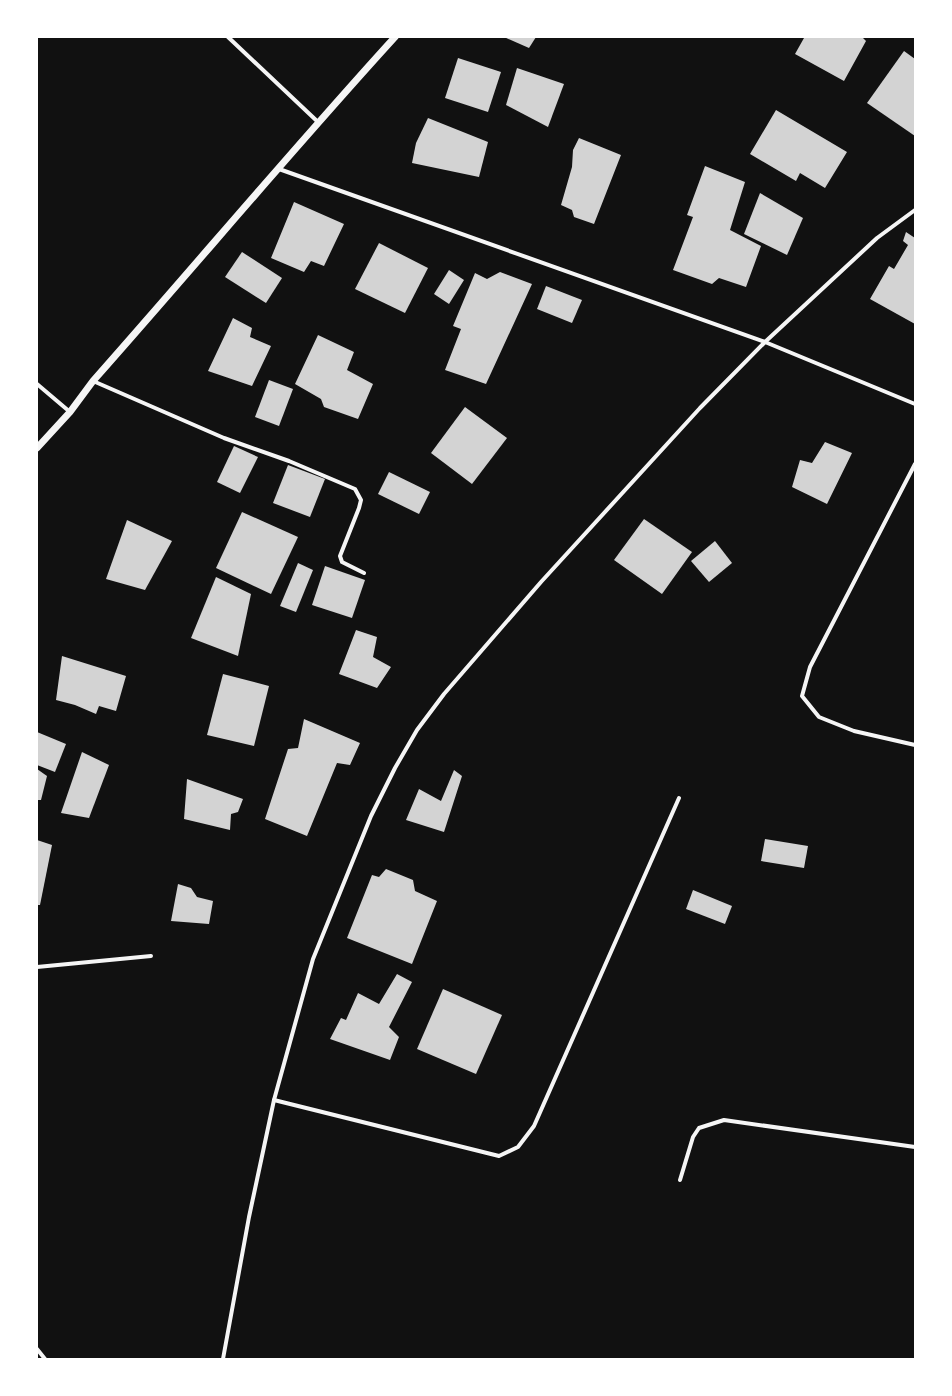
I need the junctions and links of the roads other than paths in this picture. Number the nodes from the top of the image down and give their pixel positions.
1 (228, 37) edge
2 (395, 37) edge
3 (318, 122) junction
4 (280, 169) junction
5 (915, 210) edge
6 (765, 342) junction
7 (93, 381) junction
8 (37, 384) edge
9 (915, 404) edge
10 (70, 412) junction
11 (37, 448) edge
12 (915, 464) edge
13 (364, 572) dead end
14 (915, 746) edge
15 (679, 798) dead end
16 (151, 956) dead end
17 (37, 967) edge
18 (274, 1100) junction
19 (915, 1147) edge
20 (680, 1180) dead end
21 (37, 1349) edge
22 (45, 1359) edge
23 (223, 1359) edge

1 - 3 street
2 - 3 street
3 - 4 street
4 - 6 street
4 - 7 street
5 - 6 street
6 - 9 street
6 - 18 street
7 - 10 street
7 - 13 street
8 - 10 street
10 - 11 street
12 - 14 street
15 - 18 street
16 - 17 street
18 - 23 street
19 - 20 street
21 - 22 street

